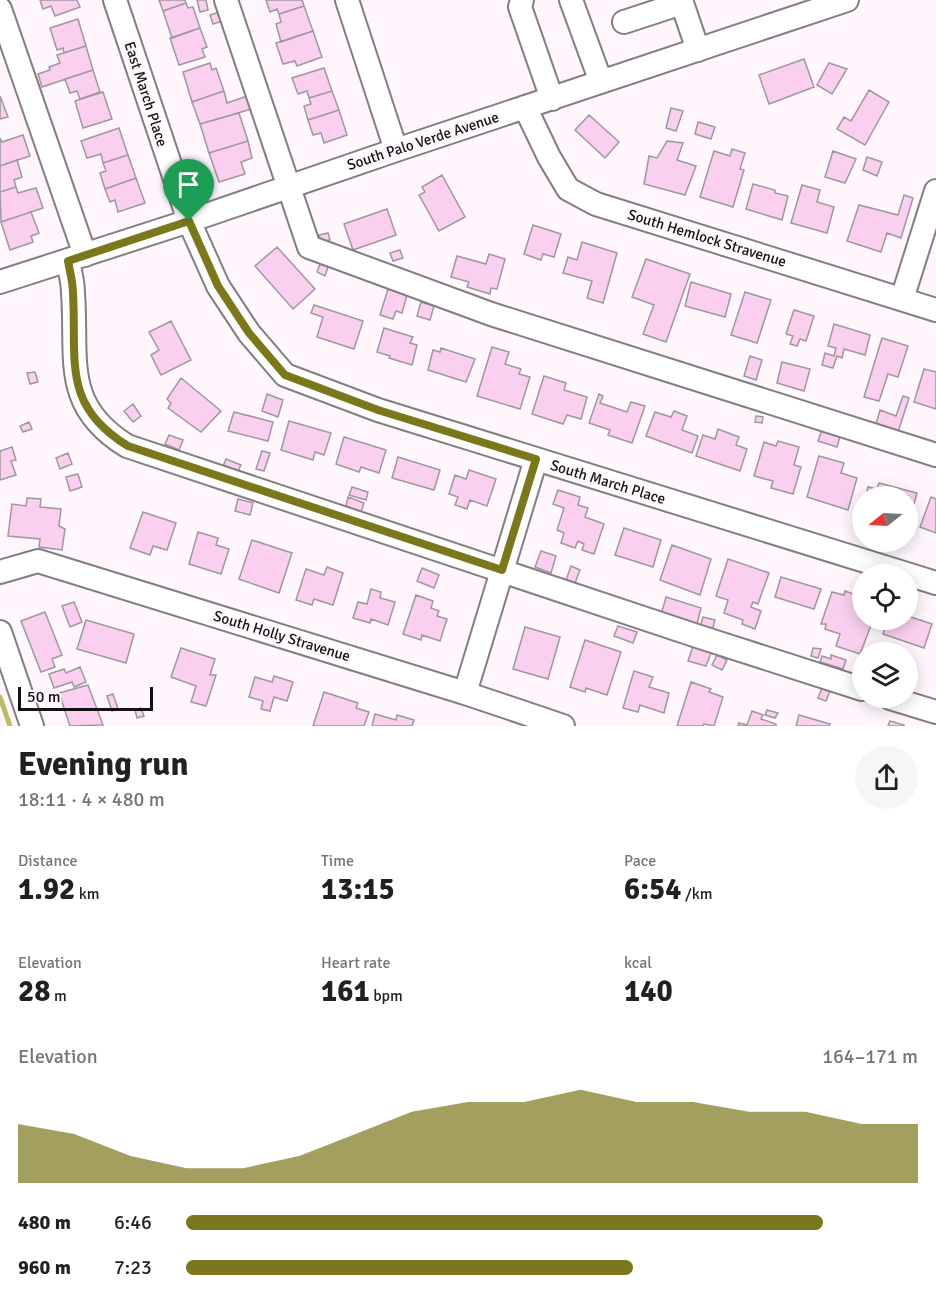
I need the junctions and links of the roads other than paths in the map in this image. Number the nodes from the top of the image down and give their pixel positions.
1 (115, 0) edge
2 (226, 0) edge
3 (347, 0) edge
4 (522, 0) edge
5 (571, 0) edge
6 (847, 0) edge
7 (0, 9) edge
8 (624, 22) dead end
9 (698, 50) junction
10 (601, 82) junction
11 (552, 99) junction
12 (525, 108) junction
13 (396, 150) junction
14 (289, 187) junction
15 (936, 191) edge
16 (189, 221) junction
17 (76, 258) junction
18 (0, 282) edge
19 (902, 299) junction
20 (936, 310) edge
21 (936, 455) edge
22 (536, 459) junction
23 (502, 570) junction
24 (0, 572) edge
25 (936, 583) edge
26 (0, 632) edge
27 (852, 686) edge
28 (465, 693) junction
29 (918, 707) edge
30 (936, 712) edge
31 (32, 726) edge
32 (563, 726) edge

1 - 16 street, East March Place
2 - 14 street
3 - 13 street
4 - 11 street
5 - 10 street
6 - 9 street, South Palo Verde Avenue
7 - 17 street
8 - 9 street
9 - 10 street, South Palo Verde Avenue
10 - 11 street, South Palo Verde Avenue
11 - 12 street, South Palo Verde Avenue
12 - 13 street, South Palo Verde Avenue
12 - 19 street, South Hemlock Stravenue
13 - 14 street, South Palo Verde Avenue
14 - 16 street, South Palo Verde Avenue
14 - 21 street
15 - 19 street
16 - 17 street, South Palo Verde Avenue
16 - 22 street, South March Place
17 - 18 street, South Palo Verde Avenue
17 - 23 street
19 - 20 street, South Hemlock Stravenue
22 - 23 street
22 - 25 street, South March Place
23 - 27 street
23 - 28 street
24 - 28 street, South Holly Stravenue
26 - 31 street
28 - 32 street, South Holly Stravenue
29 - 30 street

